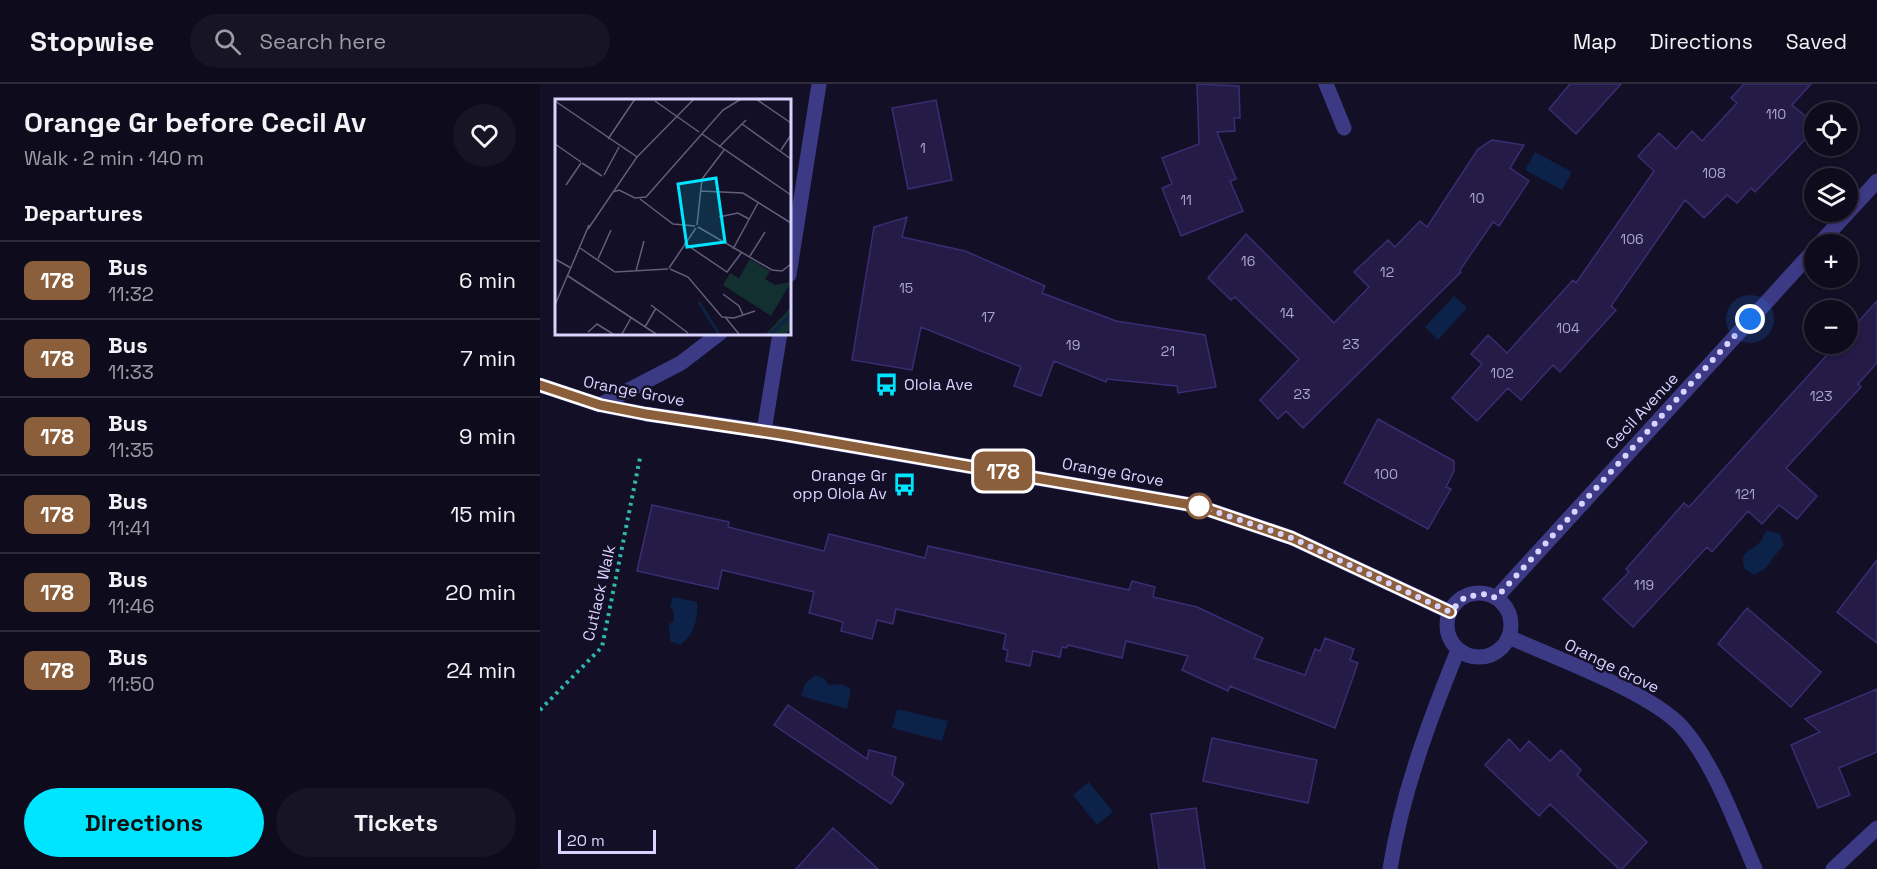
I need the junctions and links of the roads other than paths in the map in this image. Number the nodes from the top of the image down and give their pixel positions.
1 (819, 84) edge
2 (1326, 84) edge
3 (1344, 128) dead end
4 (1877, 181) edge
5 (1828, 234) edge
6 (792, 238) edge
7 (1804, 261) edge
8 (790, 263) edge
9 (719, 334) edge
10 (780, 334) edge
11 (540, 385) edge
12 (600, 405) junction
13 (764, 431) junction
14 (1496, 598) junction
15 (1450, 612) junction
16 (1509, 637) junction
17 (1458, 650) junction
18 (1877, 828) edge
19 (1390, 869) edge
20 (1755, 869) edge
21 (1833, 869) edge

1 - 6 street
2 - 3 street
4 - 5 street
6 - 8 street
7 - 14 street, Cecil Avenue
9 - 12 street
10 - 13 street
11 - 12 street, Orange Grove
12 - 13 street, Orange Grove
13 - 15 street, Orange Grove
14 - 15 street
14 - 16 street
15 - 17 street
16 - 17 street
16 - 20 street, Orange Grove
17 - 19 street
18 - 21 street

